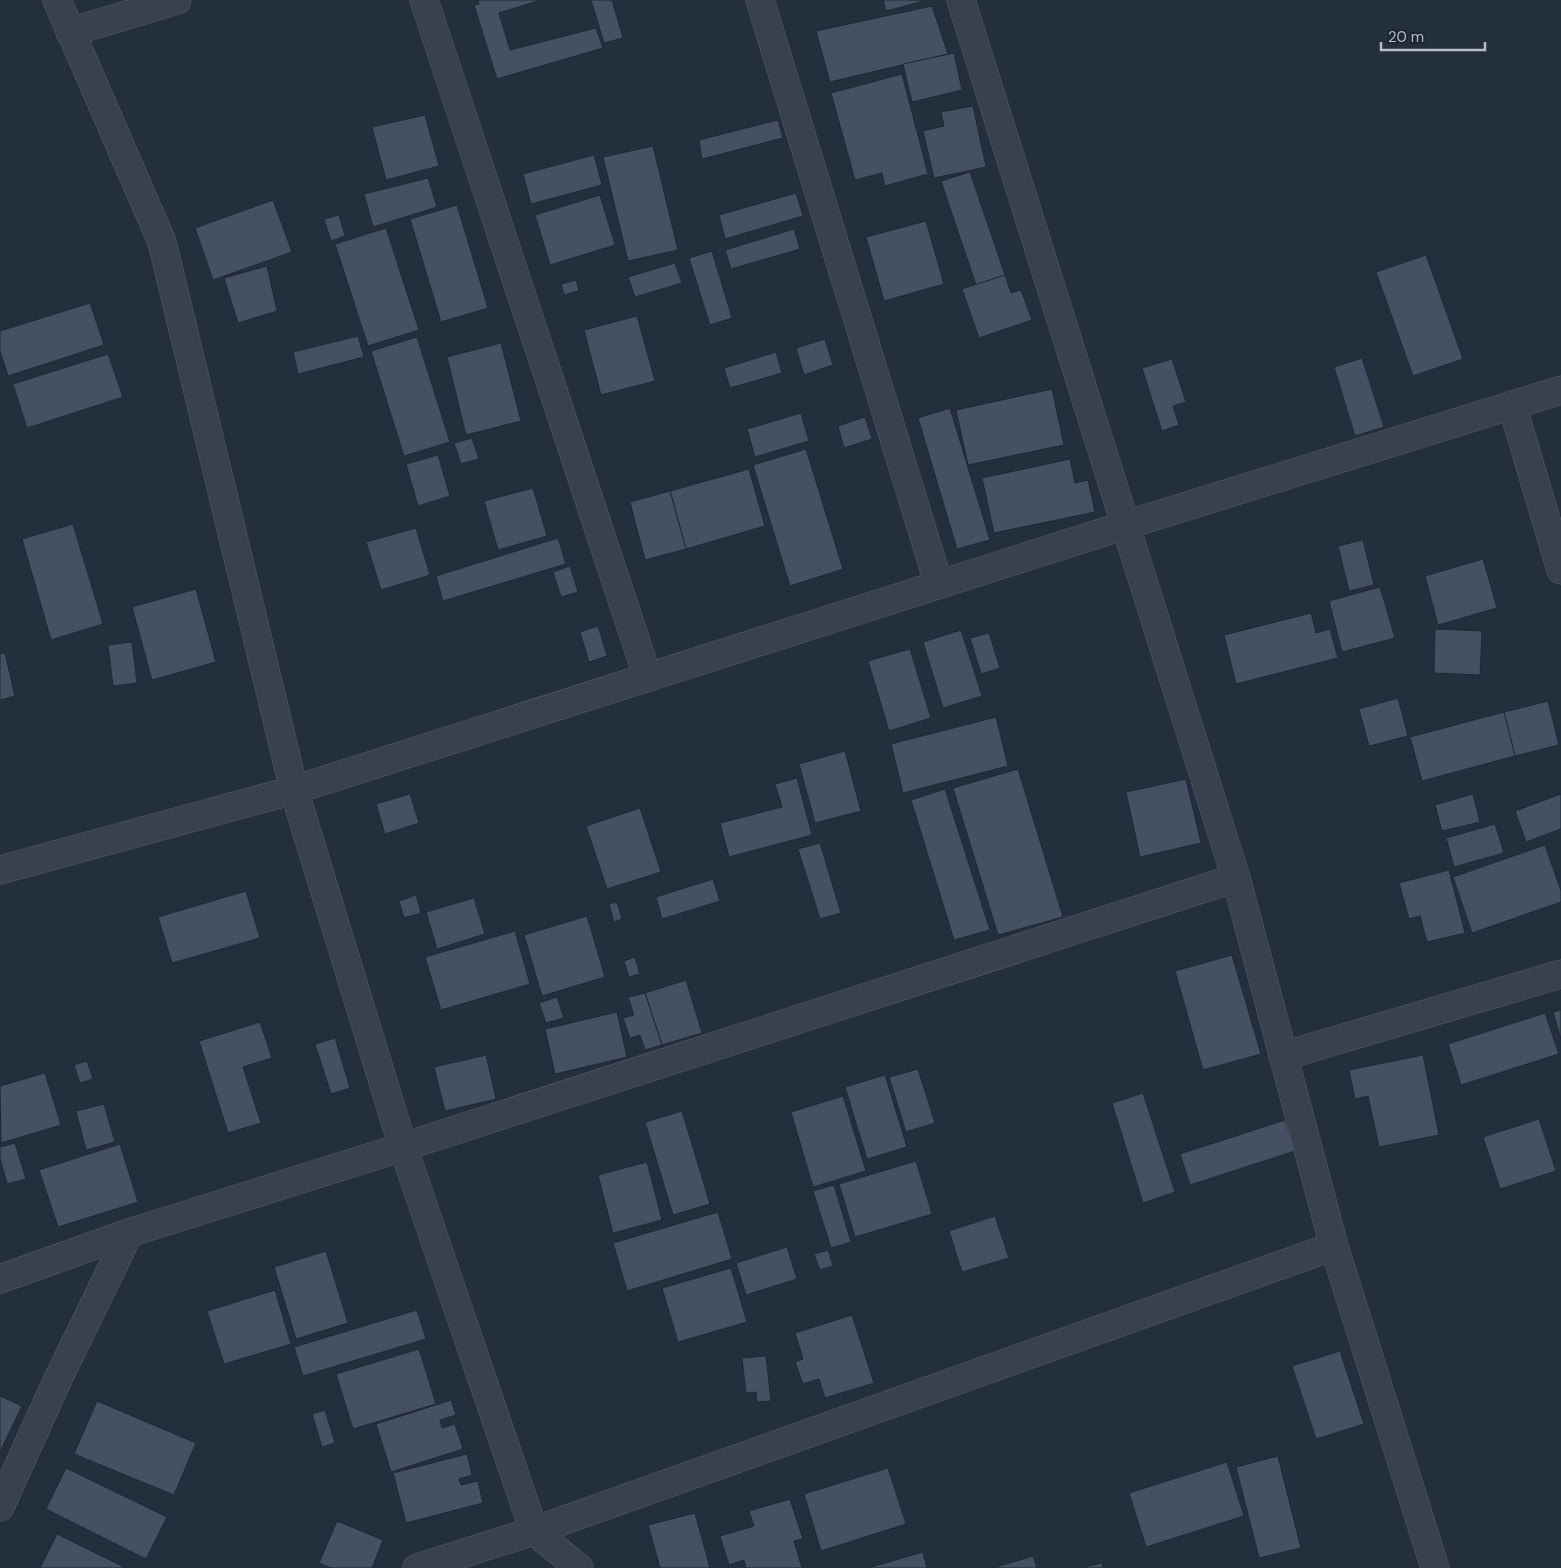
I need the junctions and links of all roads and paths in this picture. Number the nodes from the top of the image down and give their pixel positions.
1 (57, 0) edge
2 (177, 0) edge
3 (424, 0) edge
4 (760, 0) edge
5 (961, 0) edge
6 (70, 32) junction
7 (1561, 390) edge
8 (1512, 405) junction
9 (1126, 525) junction
10 (1561, 570) edge
11 (939, 585) junction
12 (648, 678) junction
13 (294, 790) junction
14 (0, 870) edge
15 (1236, 878) junction
16 (1561, 974) edge
17 (1283, 1056) junction
18 (403, 1147) junction
19 (129, 1233) junction
20 (1334, 1246) junction
21 (0, 1279) edge
22 (0, 1507) edge
23 (534, 1531) junction
24 (417, 1568) edge
25 (579, 1568) edge
26 (1435, 1568) edge

1 - 6 street
2 - 6 street
3 - 12 street
4 - 11 street
5 - 9 street
6 - 13 street
7 - 8 street
8 - 9 street
8 - 10 street
9 - 11 street
9 - 15 street
11 - 12 street
12 - 13 street
13 - 14 street
13 - 18 street
15 - 17 street
15 - 18 street
16 - 17 street
17 - 20 street
18 - 19 street
18 - 23 street
19 - 21 street
19 - 22 street
20 - 23 street
20 - 26 street
23 - 24 street
23 - 25 street

